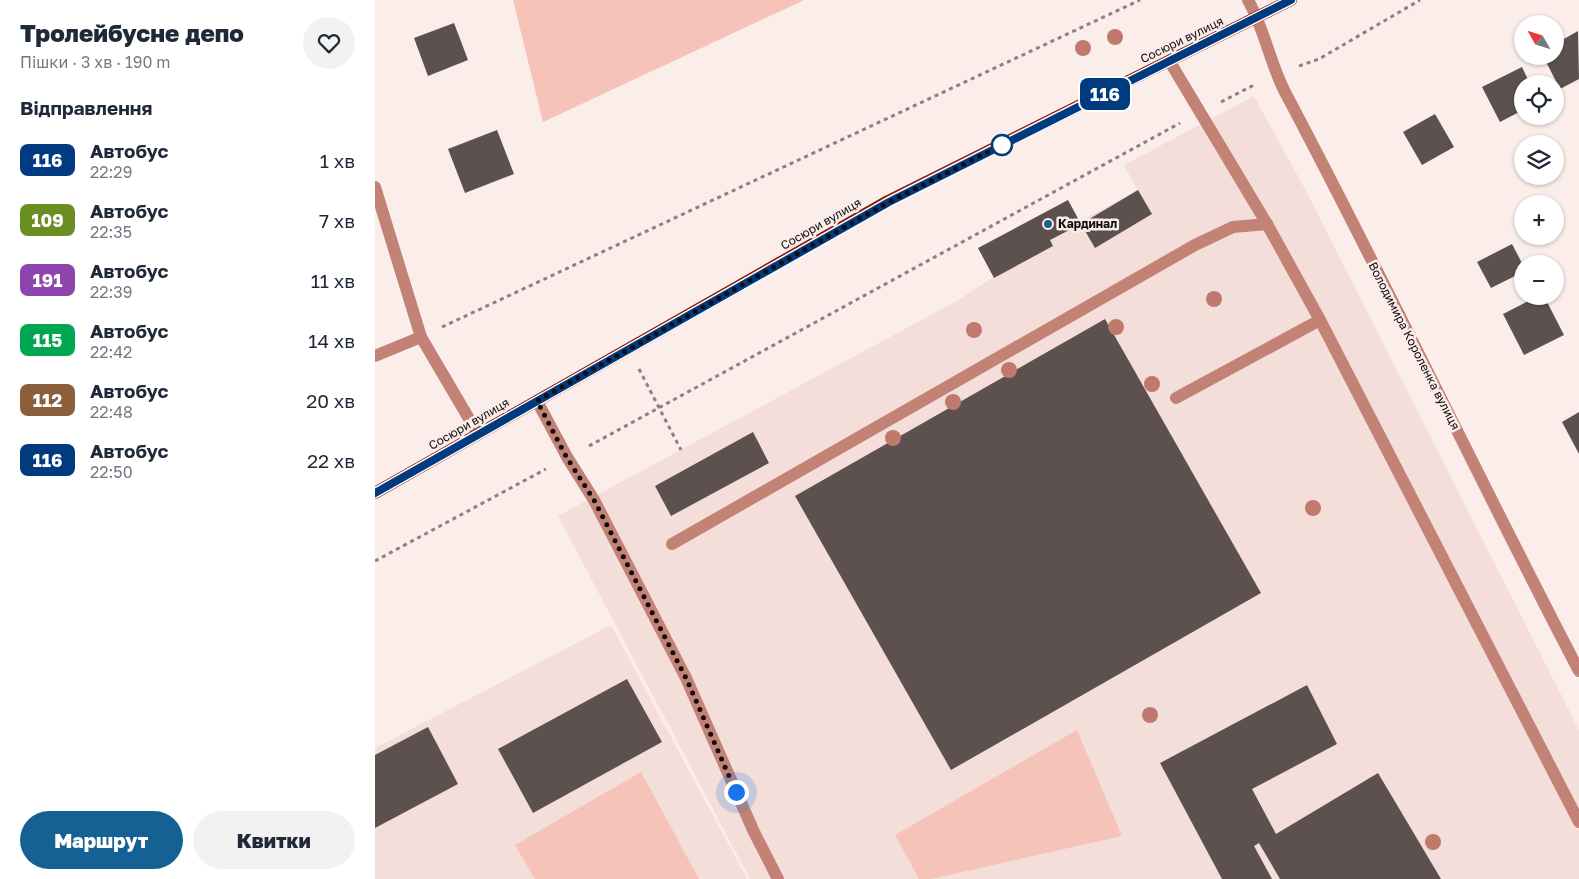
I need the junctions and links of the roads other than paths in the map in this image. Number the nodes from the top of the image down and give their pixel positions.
1 (1248, 0) edge
2 (1291, 0) edge
3 (1258, 18) junction
4 (1170, 62) junction
5 (375, 188) edge
6 (1267, 224) junction
7 (1321, 320) junction
8 (421, 337) junction
9 (375, 356) edge
10 (1176, 398) dead end
11 (537, 401) junction
12 (478, 434) junction
13 (375, 493) edge
14 (672, 544) dead end
15 (1579, 671) edge
16 (1579, 822) edge
17 (778, 879) edge

1 - 3 street, Володимира Короленка вулиця
2 - 3 main road, Сосюри вулиця
3 - 4 main road, Сосюри вулиця
3 - 15 street, Володимира Короленка вулиця
4 - 6 street
4 - 11 main road, Сосюри вулиця
5 - 8 street
6 - 7 street
6 - 14 street
7 - 10 street
7 - 16 street
8 - 9 street
8 - 12 street
11 - 12 main road, Сосюри вулиця
11 - 17 street
12 - 13 main road, Сосюри вулиця

